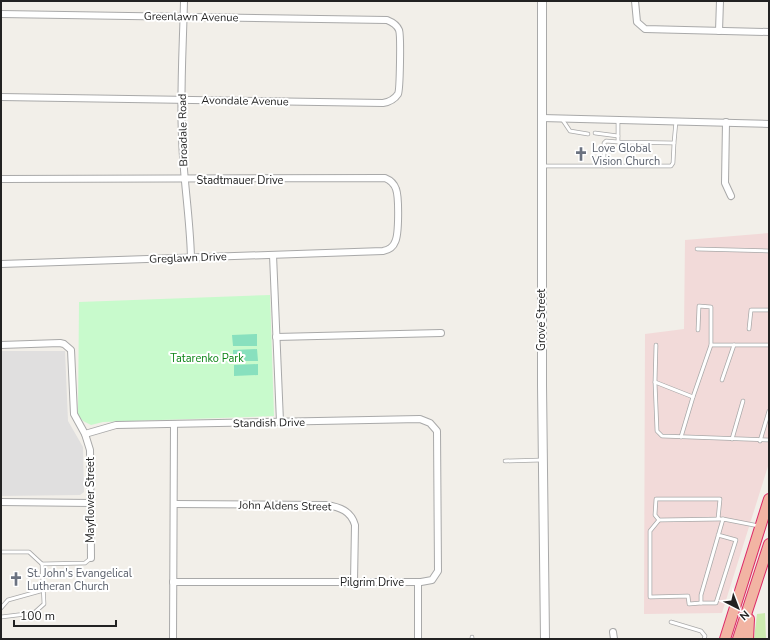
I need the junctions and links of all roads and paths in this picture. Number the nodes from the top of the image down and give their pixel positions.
1 (184, 1) edge
2 (542, 1) edge
3 (635, 1) edge
4 (720, 1) edge
5 (1, 14) edge
6 (184, 17) junction
7 (380, 20) joint
8 (719, 31) junction
9 (769, 32) edge
10 (1, 97) edge
11 (182, 100) junction
12 (542, 118) junction
13 (562, 119) junction
14 (618, 120) junction
15 (676, 121) junction
16 (726, 122) junction
17 (769, 124) edge
18 (595, 133) dead end
19 (588, 134) dead end
20 (618, 136) junction
21 (618, 142) junction
22 (674, 143) junction
23 (542, 166) junction
24 (604, 166) junction
25 (1, 179) edge
26 (184, 180) junction
27 (731, 196) dead end
28 (697, 249) dead end
29 (374, 251) joint
30 (769, 251) edge
31 (273, 255) junction
32 (191, 258) junction
33 (1, 264) edge
34 (769, 310) edge
35 (749, 329) dead end
36 (698, 330) dead end
37 (441, 333) dead end
38 (276, 338) junction
39 (711, 344) junction
40 (1, 345) edge
41 (656, 345) dead end
42 (734, 345) junction
43 (769, 345) edge
44 (722, 380) dead end
45 (655, 382) junction
46 (693, 397) junction
47 (743, 400) dead end
48 (769, 411) edge
49 (280, 422) junction
50 (174, 424) junction
51 (85, 434) junction
52 (681, 437) junction
53 (732, 439) junction
54 (769, 440) edge
55 (760, 441) junction
56 (438, 444) joint
57 (542, 460) junction
58 (505, 461) dead end
59 (769, 499) edge
60 (1, 502) edge
61 (90, 503) junction
62 (174, 504) junction
63 (718, 519) junction
64 (723, 519) junction
65 (659, 520) junction
66 (761, 526) junction
67 (718, 535) junction
68 (769, 544) edge
69 (1, 552) edge
70 (91, 558) joint
71 (42, 564) junction
72 (765, 569) edge
73 (173, 582) junction
74 (354, 582) junction
75 (418, 582) junction
76 (44, 590) junction
77 (701, 603) junction
78 (1, 608) edge
79 (750, 608) junction
80 (1, 617) edge
81 (671, 622) dead end
82 (613, 632) dead end
83 (173, 639) edge
84 (418, 639) edge
85 (545, 639) edge
86 (614, 639) edge
87 (704, 639) edge
88 (725, 639) edge
89 (738, 639) edge
90 (748, 639) edge

1 - 6 street, Broadale Road
2 - 12 street, Grove Street
3 - 8 street
4 - 8 street
5 - 6 street, Greenlawn Avenue
6 - 7 street, Greenlawn Avenue
6 - 11 street, Broadale Road
7 - 11 street, Avondale Avenue
8 - 9 street
10 - 11 street, Avondale Avenue
11 - 26 street, Broadale Road
12 - 13 street
12 - 23 street, Grove Street
13 - 14 street
13 - 19 lane
14 - 15 street
14 - 20 lane
15 - 16 street
15 - 22 lane
16 - 17 street
16 - 27 street
18 - 20 lane
20 - 21 lane
21 - 22 lane
21 - 24 lane
22 - 24 lane
23 - 24 lane
23 - 57 street, Grove Street
25 - 26 street, Stadtmauer Drive
26 - 29 street, Stadtmauer Drive
26 - 32 street, Broadale Road
28 - 30 lane
29 - 31 street, Greglawn Drive
31 - 32 street, Greglawn Drive
31 - 38 street
32 - 33 street, Greglawn Drive
34 - 35 lane
36 - 39 lane
37 - 38 street
38 - 49 street
39 - 42 lane
39 - 46 lane
40 - 51 street, Mayflower Street
41 - 45 lane
42 - 43 lane
42 - 44 lane
45 - 46 lane
45 - 52 lane
46 - 52 lane
47 - 53 lane
48 - 55 lane
49 - 50 street, Standish Drive
49 - 56 street, Standish Drive
50 - 51 street, Standish Drive
50 - 62 street
51 - 61 street, Mayflower Street
52 - 53 lane
53 - 55 lane
54 - 55 lane
56 - 75 street, Pilgrim Drive
57 - 58 lane
57 - 85 street, Grove Street
59 - 66 highway
60 - 61 street
61 - 70 street, Mayflower Street
62 - 73 street
62 - 74 street, John Aldens Street
63 - 64 lane
63 - 65 lane
63 - 65 lane
64 - 66 lane
64 - 67 lane
65 - 77 lane
66 - 88 highway
67 - 77 lane
67 - 77 lane
68 - 72 highway
69 - 71 lane
70 - 71 lane
71 - 76 lane
72 - 79 highway
73 - 74 street, Pilgrim Drive
73 - 83 street
74 - 75 street, Pilgrim Drive
75 - 84 street
76 - 78 lane
76 - 80 lane
79 - 89 highway
79 - 90 highway
81 - 87 lane
82 - 86 street

